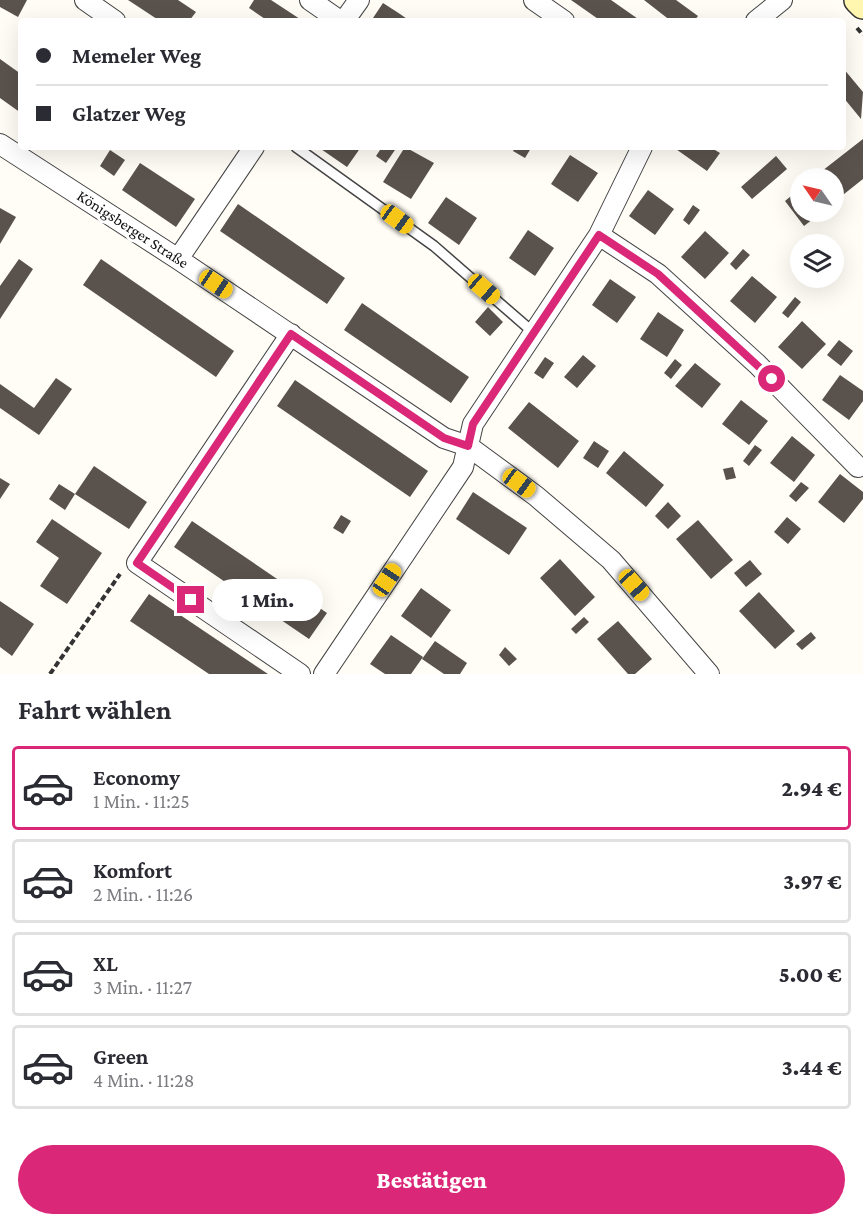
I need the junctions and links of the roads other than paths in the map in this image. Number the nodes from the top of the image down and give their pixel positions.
1 (85, 0) edge
2 (310, 0) edge
3 (359, 0) edge
4 (534, 0) edge
5 (782, 0) edge
6 (858, 0) edge
7 (863, 5) edge
8 (111, 18) edge
9 (337, 18) edge
10 (344, 18) edge
11 (560, 18) edge
12 (760, 18) edge
13 (0, 144) edge
14 (252, 150) edge
15 (300, 150) edge
16 (641, 150) edge
17 (599, 235) junction
18 (178, 259) junction
19 (534, 333) junction
20 (291, 334) junction
21 (468, 446) junction
22 (858, 467) dead end
23 (300, 674) edge
24 (324, 674) edge
25 (709, 674) edge

1 - 8 street
2 - 9 street
3 - 10 street
4 - 11 street
5 - 12 street
6 - 7 street
13 - 18 street, Königsberger Straße
14 - 18 street
15 - 19 lane
16 - 17 street
17 - 19 street
17 - 22 street
18 - 20 street, Königsberger Straße
19 - 21 street
20 - 21 street, Königsberger Straße
20 - 23 street
21 - 24 street
21 - 25 street, Königsberger Straße

